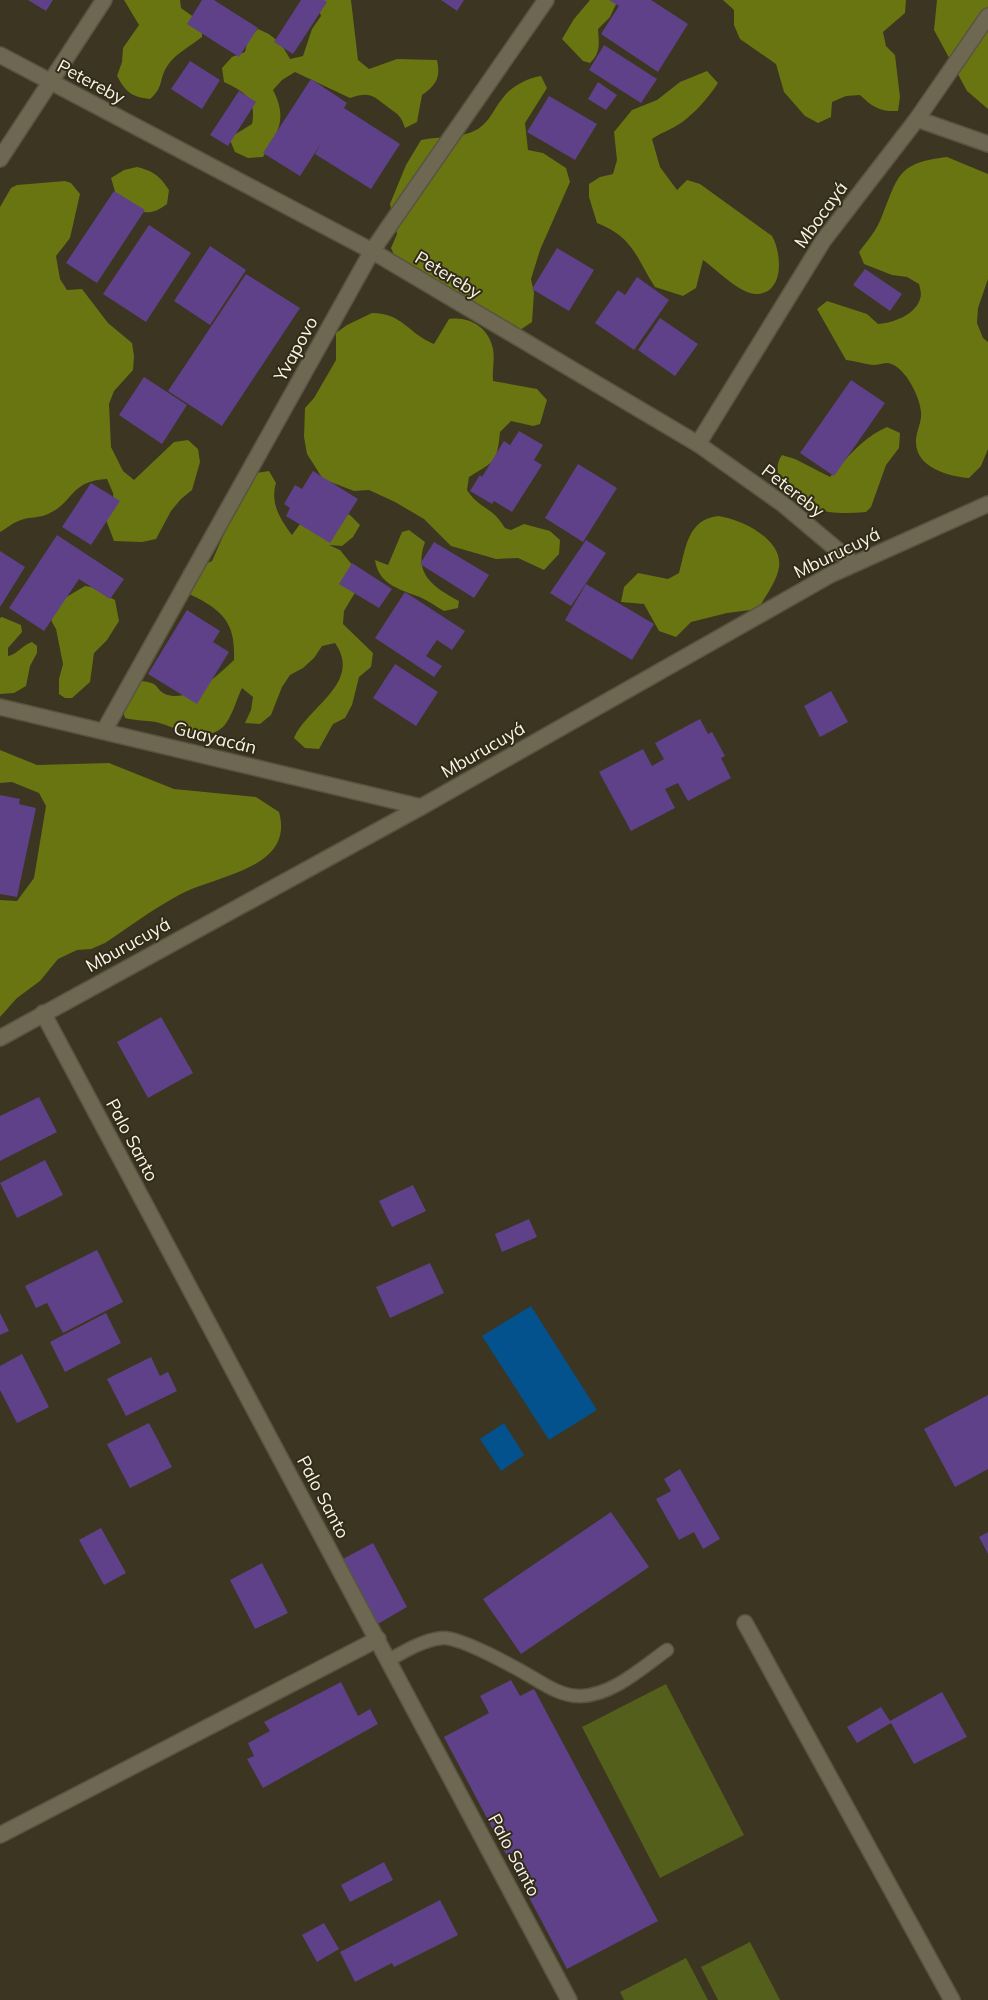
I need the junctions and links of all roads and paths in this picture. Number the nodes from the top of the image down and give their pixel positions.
1 (104, 0) edge
2 (546, 0) edge
3 (988, 16) edge
4 (0, 55) edge
5 (50, 81) junction
6 (917, 119) junction
7 (988, 144) edge
8 (0, 159) edge
9 (372, 251) junction
10 (698, 444) junction
11 (988, 504) edge
12 (854, 564) junction
13 (0, 707) edge
14 (104, 731) junction
15 (421, 807) junction
16 (43, 1013) junction
17 (0, 1038) edge
18 (745, 1623) dead end
19 (378, 1639) junction
20 (667, 1650) dead end
21 (389, 1660) junction
22 (0, 1835) edge
23 (570, 2000) edge
24 (952, 2000) edge

1 - 5 street
2 - 9 street, Yvapovo
3 - 6 street, Mbocayá
4 - 5 street, Petereby
5 - 8 street
5 - 9 street, Petereby
6 - 7 street
6 - 10 street, Mbocayá
9 - 10 street, Petereby
9 - 14 street, Yvapovo
10 - 12 street, Petereby
11 - 12 street, Mburucuyá
12 - 15 street, Mburucuyá
13 - 14 street, Guayacán
14 - 15 street, Guayacán
15 - 16 street, Mburucuyá
16 - 17 street, Mburucuyá
16 - 19 street, Palo Santo
18 - 24 street
19 - 21 street, Palo Santo
19 - 22 street
20 - 21 lane
21 - 23 street, Palo Santo

